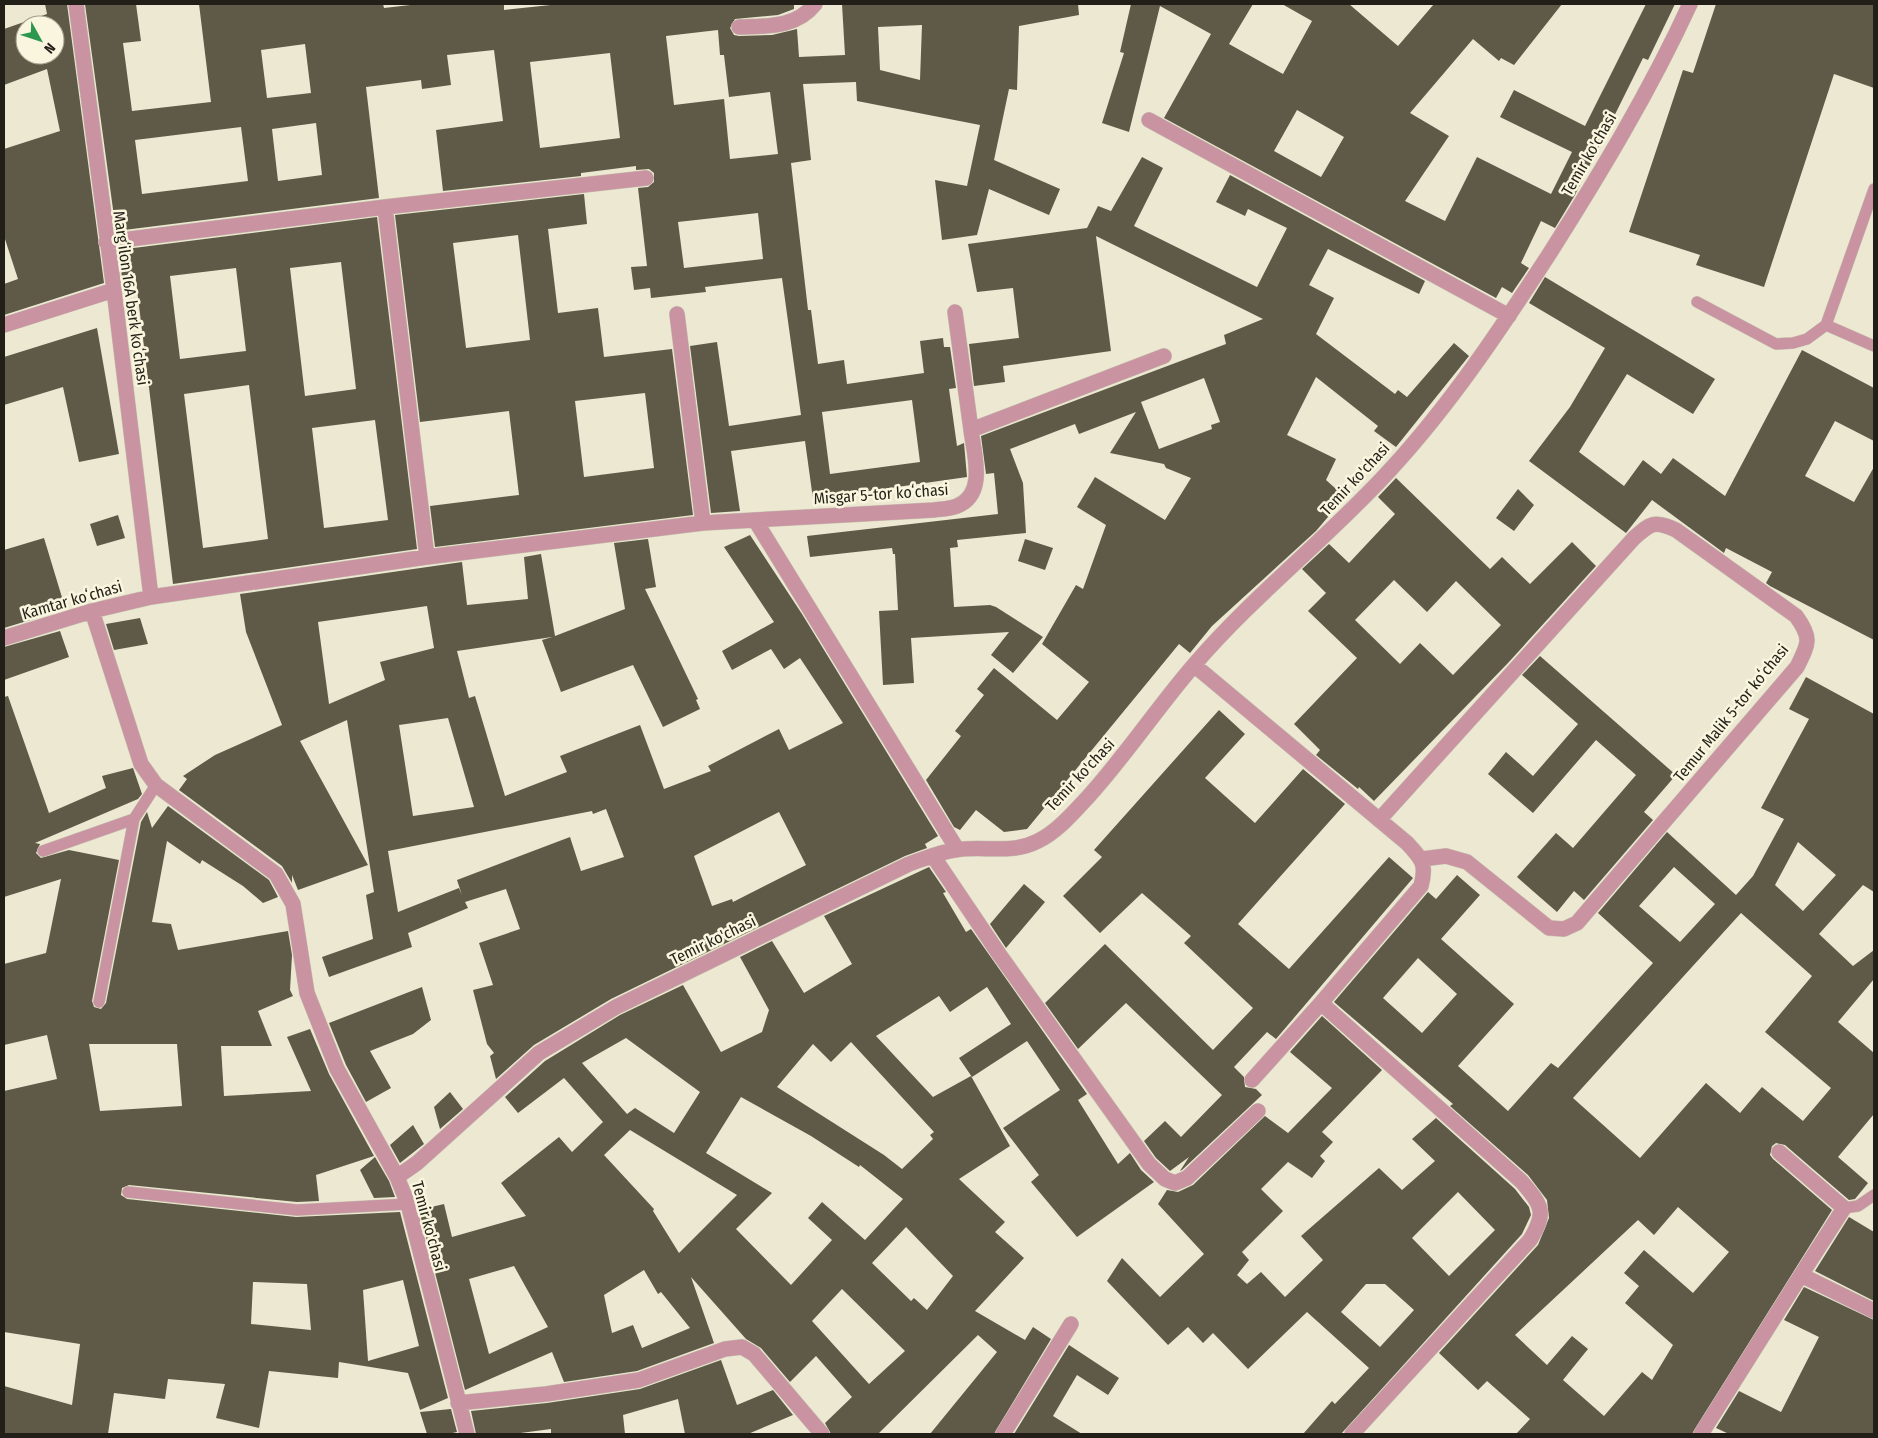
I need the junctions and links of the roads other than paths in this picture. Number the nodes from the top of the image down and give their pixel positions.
1 (76, 4) edge
2 (815, 4) edge
3 (1690, 4) edge
4 (739, 27) dead end
5 (1149, 120) dead end
6 (646, 178) dead end
7 (1874, 189) edge
8 (385, 207) junction
9 (106, 242) junction
10 (114, 290) junction
11 (1697, 302) dead end
12 (955, 312) dead end
13 (677, 314) dead end
14 (1509, 316) junction
15 (4, 325) edge
16 (1826, 325) junction
17 (1874, 346) edge
18 (1164, 356) dead end
19 (971, 430) junction
20 (755, 520) junction
21 (703, 523) junction
22 (427, 557) junction
23 (151, 597) junction
24 (92, 611) junction
25 (4, 638) edge
26 (1194, 665) junction
27 (156, 785) junction
28 (134, 819) junction
29 (1379, 820) junction
30 (957, 849) junction
31 (43, 851) dead end
32 (933, 856) junction
33 (1422, 859) junction
34 (99, 1002) dead end
35 (1321, 1003) junction
36 (1252, 1080) dead end
37 (1258, 1111) dead end
38 (1779, 1152) dead end
39 (397, 1177) junction
40 (128, 1192) dead end
41 (1874, 1195) edge
42 (408, 1204) junction
43 (1844, 1208) junction
44 (1801, 1275) junction
45 (1874, 1311) edge
46 (1071, 1324) dead end
47 (458, 1403) junction
48 (467, 1434) edge
49 (822, 1434) edge
50 (1003, 1434) edge
51 (1352, 1434) edge
52 (1701, 1434) edge

1 - 9 street, Margʻilon 16А berk koʻchasi
2 - 4 street
3 - 14 street, Temir ko'chasi
5 - 14 street
6 - 8 street
7 - 16 lane
8 - 9 street
8 - 22 street
9 - 10 street, Margʻilon 16А berk koʻchasi
10 - 15 street
10 - 23 street, Margʻilon 16А berk koʻchasi
11 - 16 lane
12 - 19 street, Misgar 5-tor koʻchasi
13 - 21 street
14 - 26 street, Temir ko'chasi
16 - 17 lane
18 - 19 street
19 - 20 street, Misgar 5-tor koʻchasi
20 - 21 street, Misgar 5-tor koʻchasi
20 - 30 street
21 - 22 street, Misgar 5-tor koʻchasi
22 - 23 street, Kamtar koʻchasi
23 - 24 street, Kamtar koʻchasi
24 - 25 street, Kamtar koʻchasi
24 - 27 street
26 - 29 street
26 - 30 street, Temir ko'chasi
27 - 28 lane
27 - 39 street
28 - 31 lane
28 - 34 lane
29 - 33 street
29 - 33 street, Temur Malik 5-tor koʻchasi
30 - 32 street, Temir ko'chasi
32 - 37 street
32 - 39 street, Temir ko'chasi
33 - 35 street
35 - 36 street
35 - 51 street
38 - 43 street
39 - 42 street, Temir ko'chasi
40 - 42 lane
41 - 43 lane
42 - 47 street, Temir ko'chasi
43 - 44 street
44 - 45 street
44 - 52 street
46 - 50 street
47 - 48 street, Temir ko'chasi
47 - 49 street

